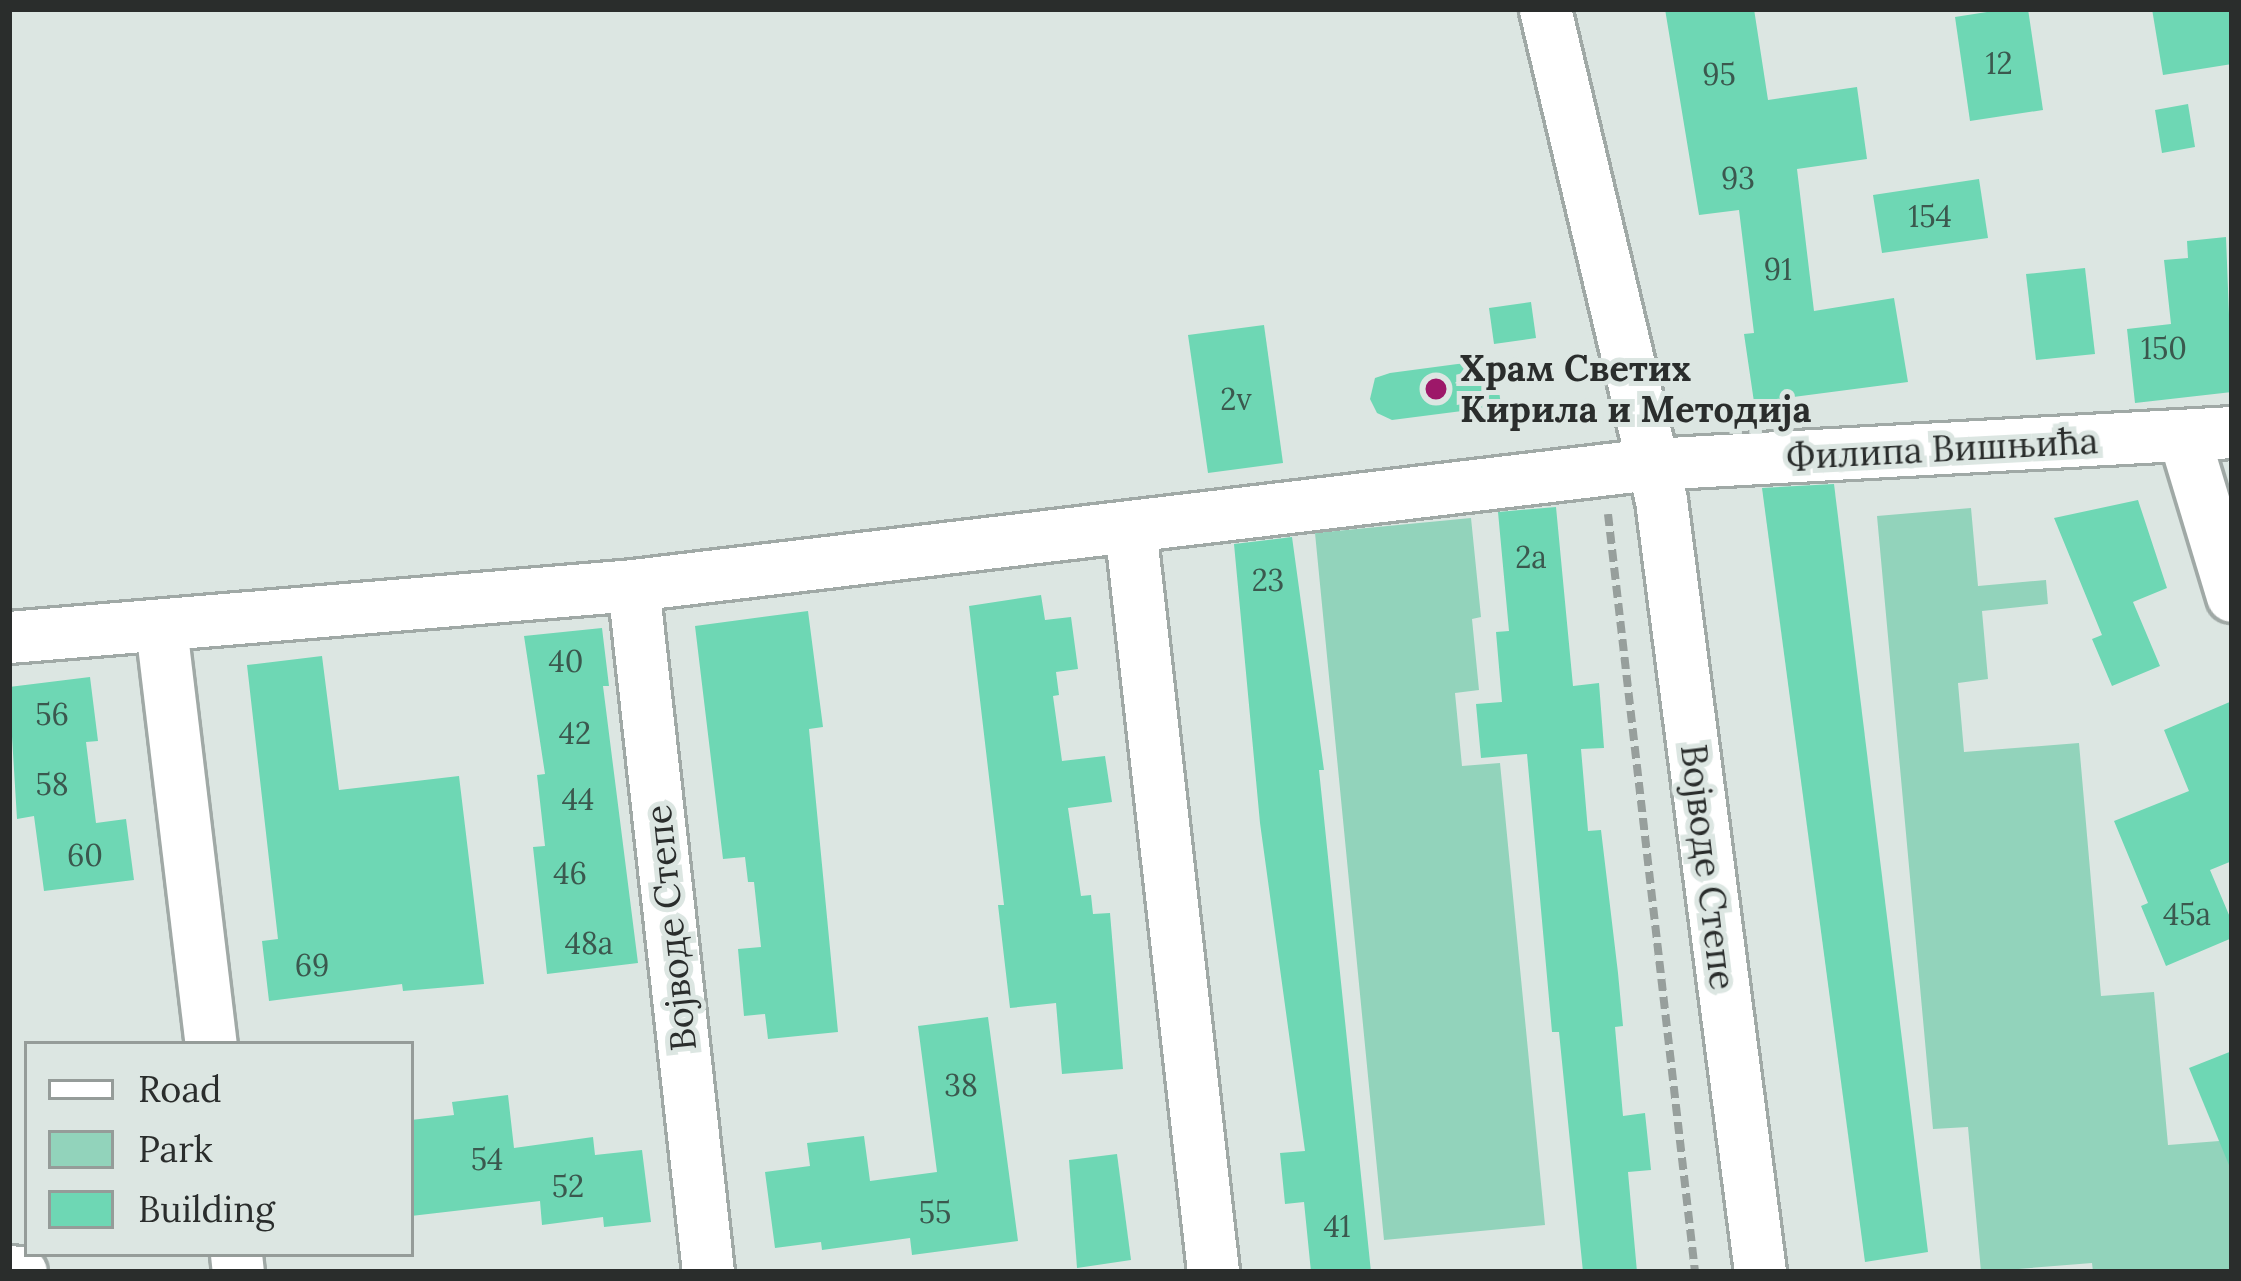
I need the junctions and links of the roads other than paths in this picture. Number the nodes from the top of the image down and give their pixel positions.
1 (1545, 9) edge
2 (2208, 434) edge
3 (1656, 482) junction
4 (1130, 527) junction
5 (633, 585) junction
6 (2232, 596) edge
7 (161, 627) junction
8 (9, 637) edge
9 (211, 1041) edge
10 (9, 1271) edge
11 (21, 1272) edge
12 (709, 1272) edge
13 (1213, 1272) edge
14 (1760, 1272) edge

1 - 3 street, Војводе Степе
2 - 3 street, Филипа Вишњића
2 - 6 street
3 - 4 street
3 - 14 street, Војводе Степе
4 - 5 street
4 - 13 street
5 - 7 street
5 - 12 street, Војводе Степе
7 - 8 street
7 - 9 street
10 - 11 street

